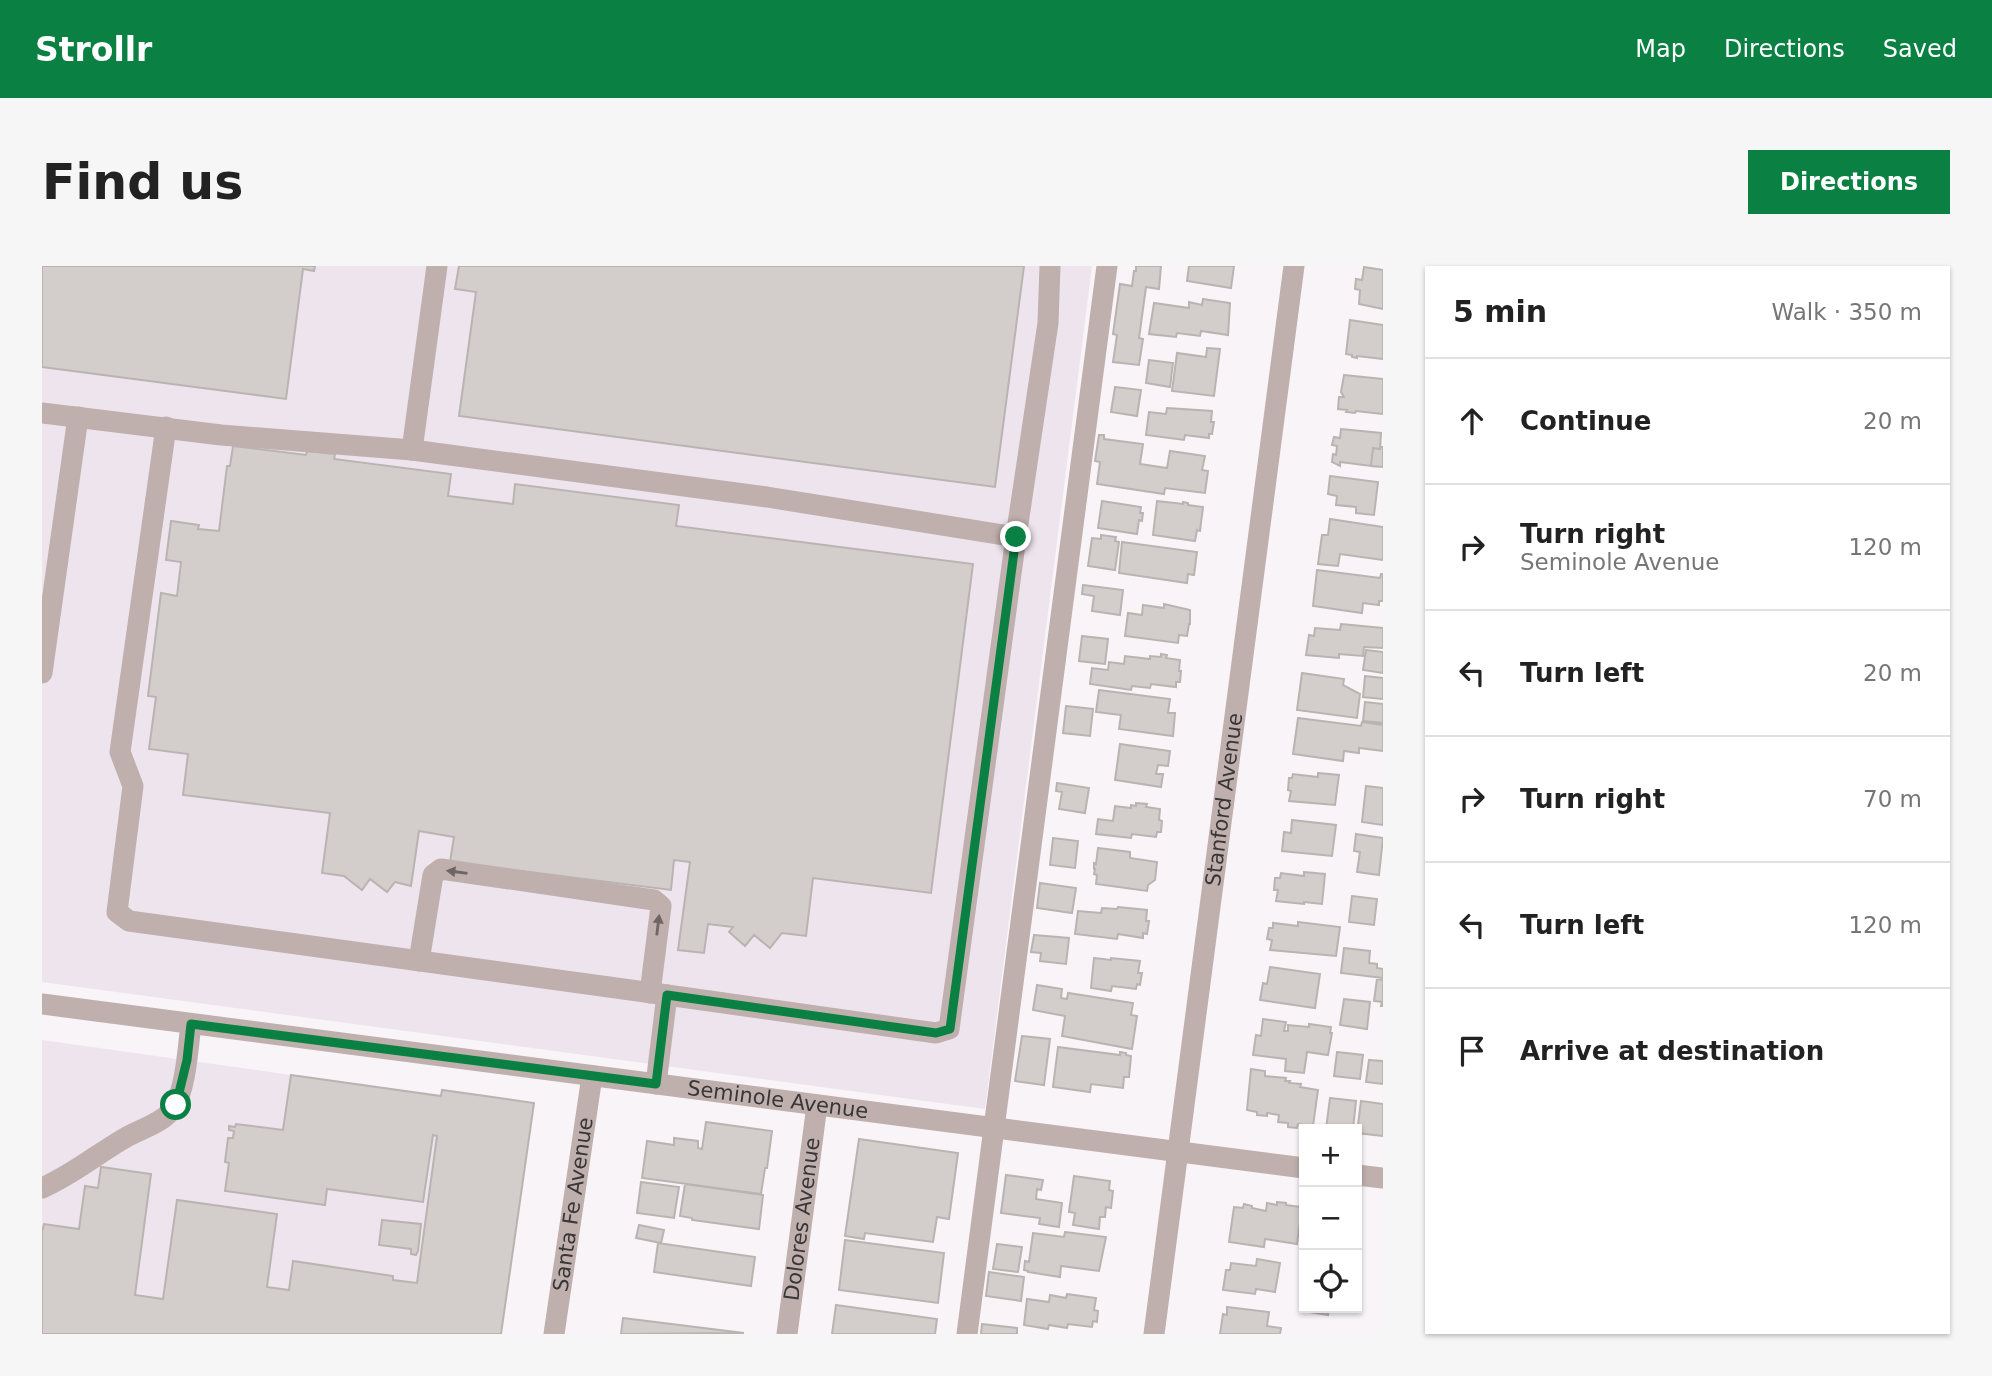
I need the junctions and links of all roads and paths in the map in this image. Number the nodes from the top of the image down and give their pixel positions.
1 (436, 266) edge
2 (1050, 266) edge
3 (1107, 266) edge
4 (1294, 266) edge
5 (42, 413) edge
6 (78, 417) junction
7 (166, 427) junction
8 (412, 450) junction
9 (1016, 537) junction
10 (42, 673) edge
11 (419, 961) junction
12 (658, 994) junction
13 (42, 1004) edge
14 (191, 1024) junction
15 (592, 1076) junction
16 (656, 1084) junction
17 (817, 1105) junction
18 (994, 1128) junction
19 (1178, 1152) junction
20 (1299, 1167) edge
21 (1362, 1176) edge
22 (1383, 1178) edge
23 (42, 1188) edge
24 (554, 1334) edge
25 (787, 1334) edge
26 (967, 1334) edge
27 (1154, 1334) edge

1 - 8 street
2 - 9 street
3 - 18 street
4 - 19 street, Stanford Avenue
5 - 6 street
6 - 7 street
6 - 10 street
7 - 8 street
7 - 11 street
8 - 9 street
9 - 12 street
11 - 12 street
12 -> 11 street
12 - 16 street
13 - 14 street, Seminole Avenue
14 - 15 street, Seminole Avenue
14 - 23 street
15 - 16 street, Seminole Avenue
15 - 24 street, Santa Fe Avenue
16 - 17 street, Seminole Avenue
17 - 18 street, Seminole Avenue
17 - 25 street, Dolores Avenue
18 - 19 street, Seminole Avenue
18 - 26 street
19 - 20 street, Seminole Avenue
19 - 27 street, Stanford Avenue
21 - 22 street

